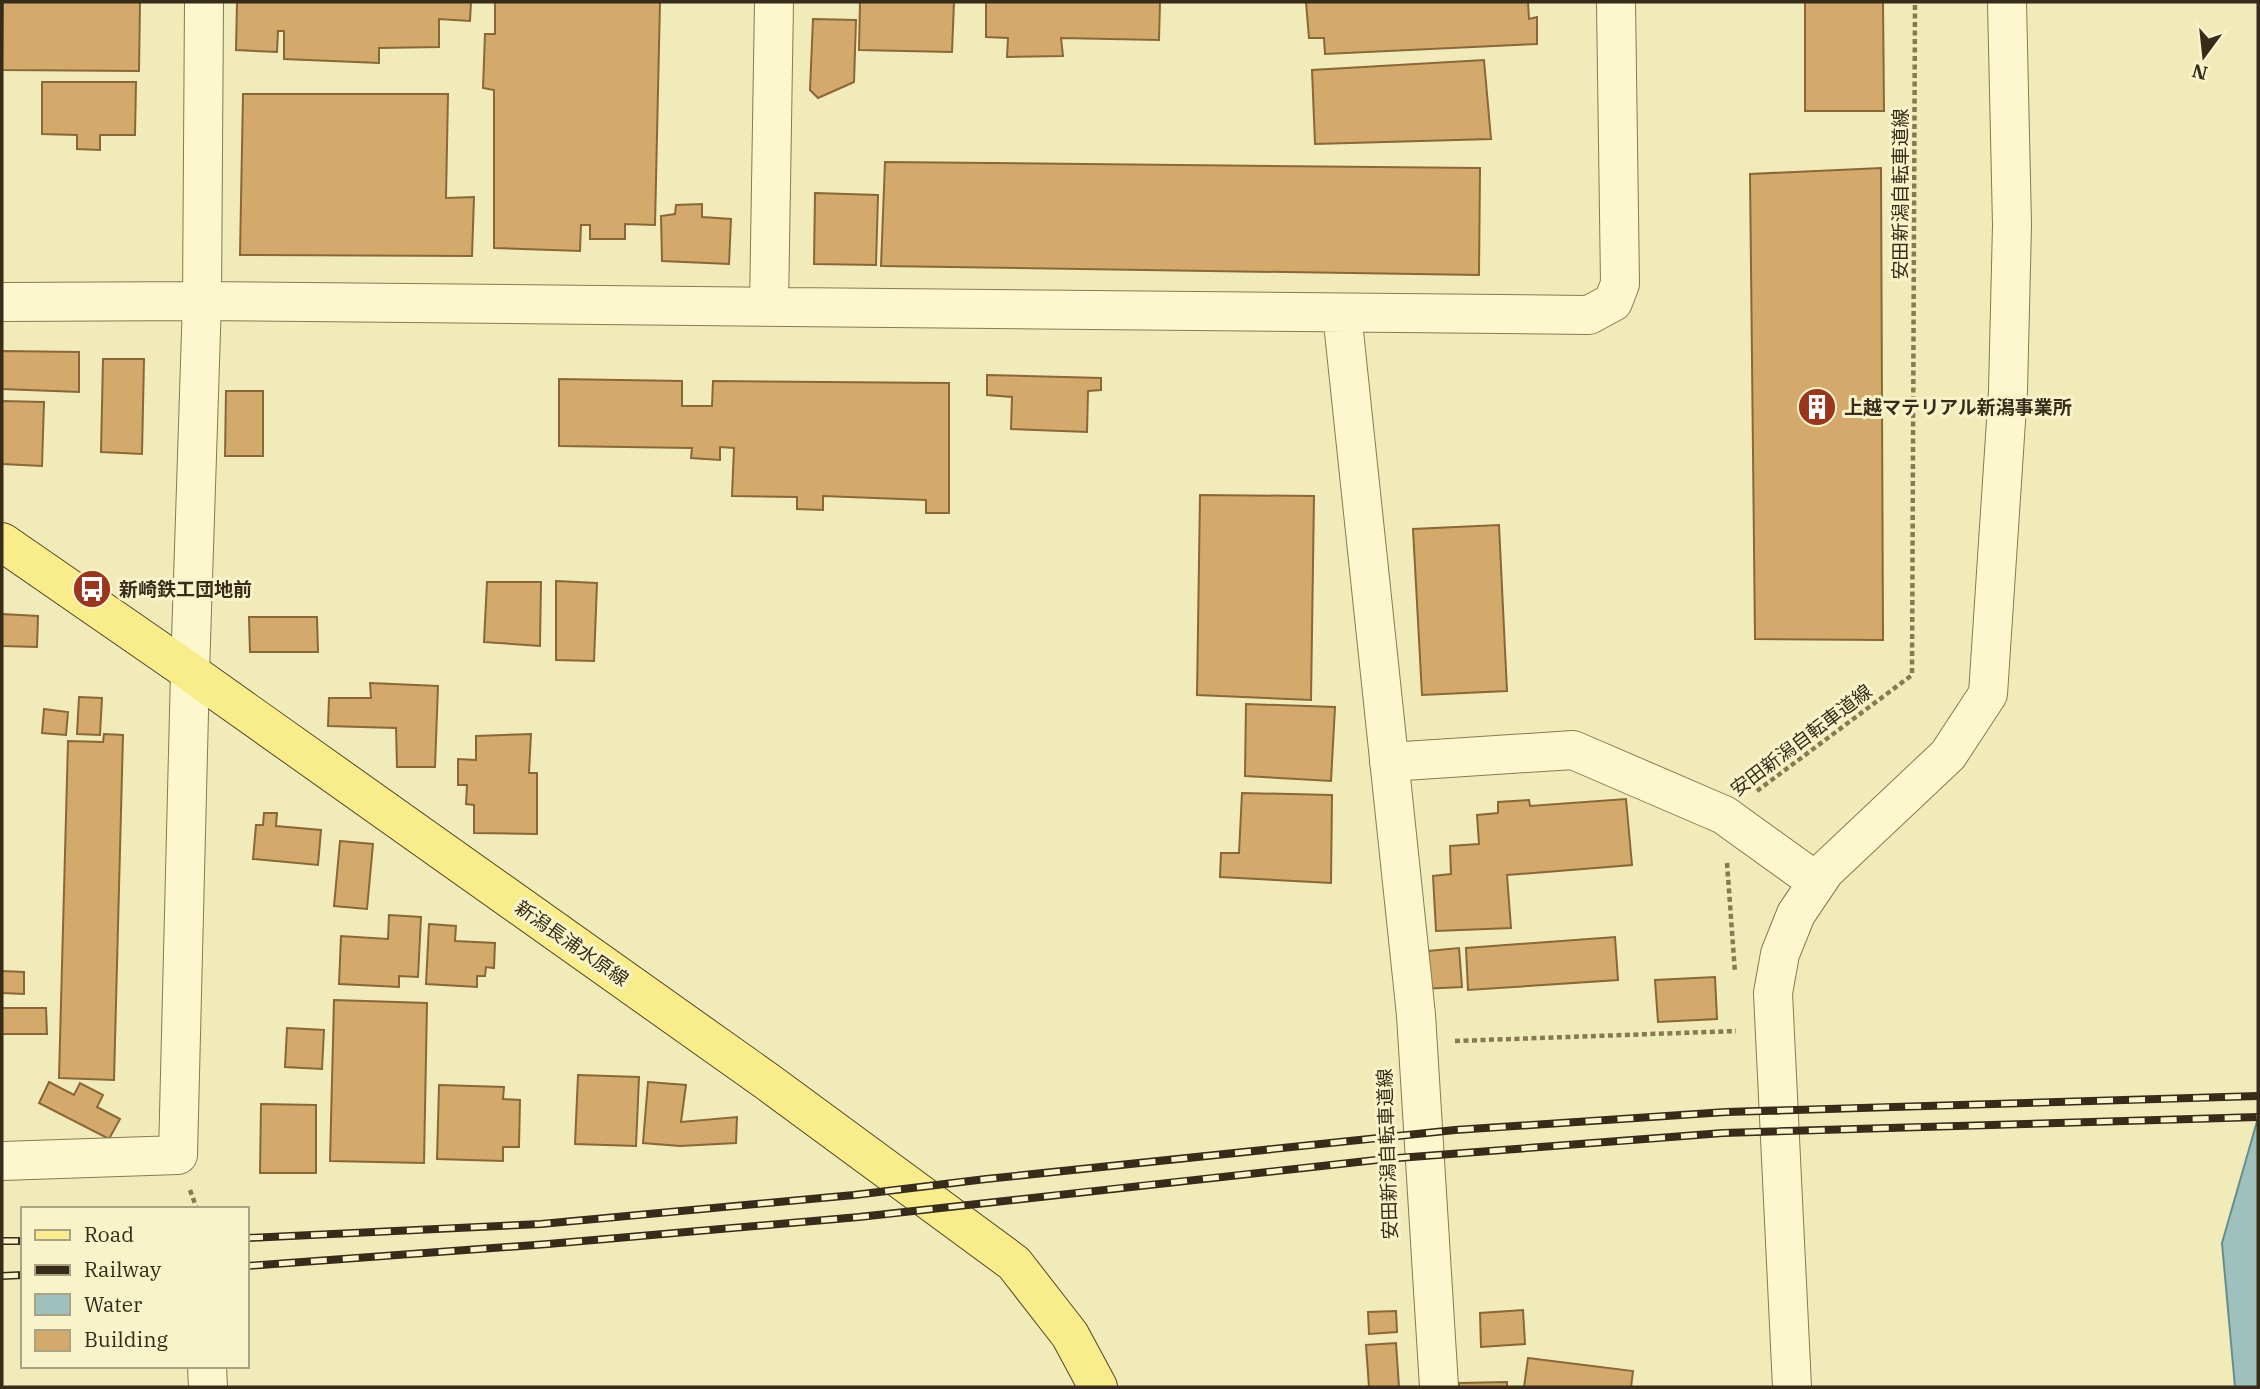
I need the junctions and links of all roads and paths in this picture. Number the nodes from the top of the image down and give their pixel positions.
1 (204, 2) edge
2 (774, 2) edge
3 (1616, 2) edge
4 (1915, 2) edge
5 (2007, 2) edge
6 (202, 301) junction
7 (2, 302) edge
8 (769, 307) junction
9 (1342, 313) junction
10 (2, 542) edge
11 (190, 672) junction
12 (1389, 762) junction
13 (1724, 815) junction
14 (1817, 882) junction
15 (1735, 977) dead end
16 (1739, 1031) dead end
17 (1451, 1041) dead end
18 (2, 1161) edge
19 (207, 1368) edge
20 (208, 1387) edge
21 (1098, 1387) edge
22 (1439, 1387) edge
23 (1792, 1387) edge

1 - 6 street
2 - 8 street
3 - 9 street
4 - 13 path, 安田新潟自転車道線
5 - 14 street
6 - 7 street
6 - 8 street
6 - 11 street
8 - 9 street
9 - 12 street
10 - 11 main road, 新潟長浦水原線
11 - 18 street
11 - 21 main road, 新潟長浦水原線
12 - 13 street
12 - 22 street
13 - 14 street
13 - 15 path, 安田新潟自転車道線
14 - 23 street
16 - 17 path
19 - 20 street

